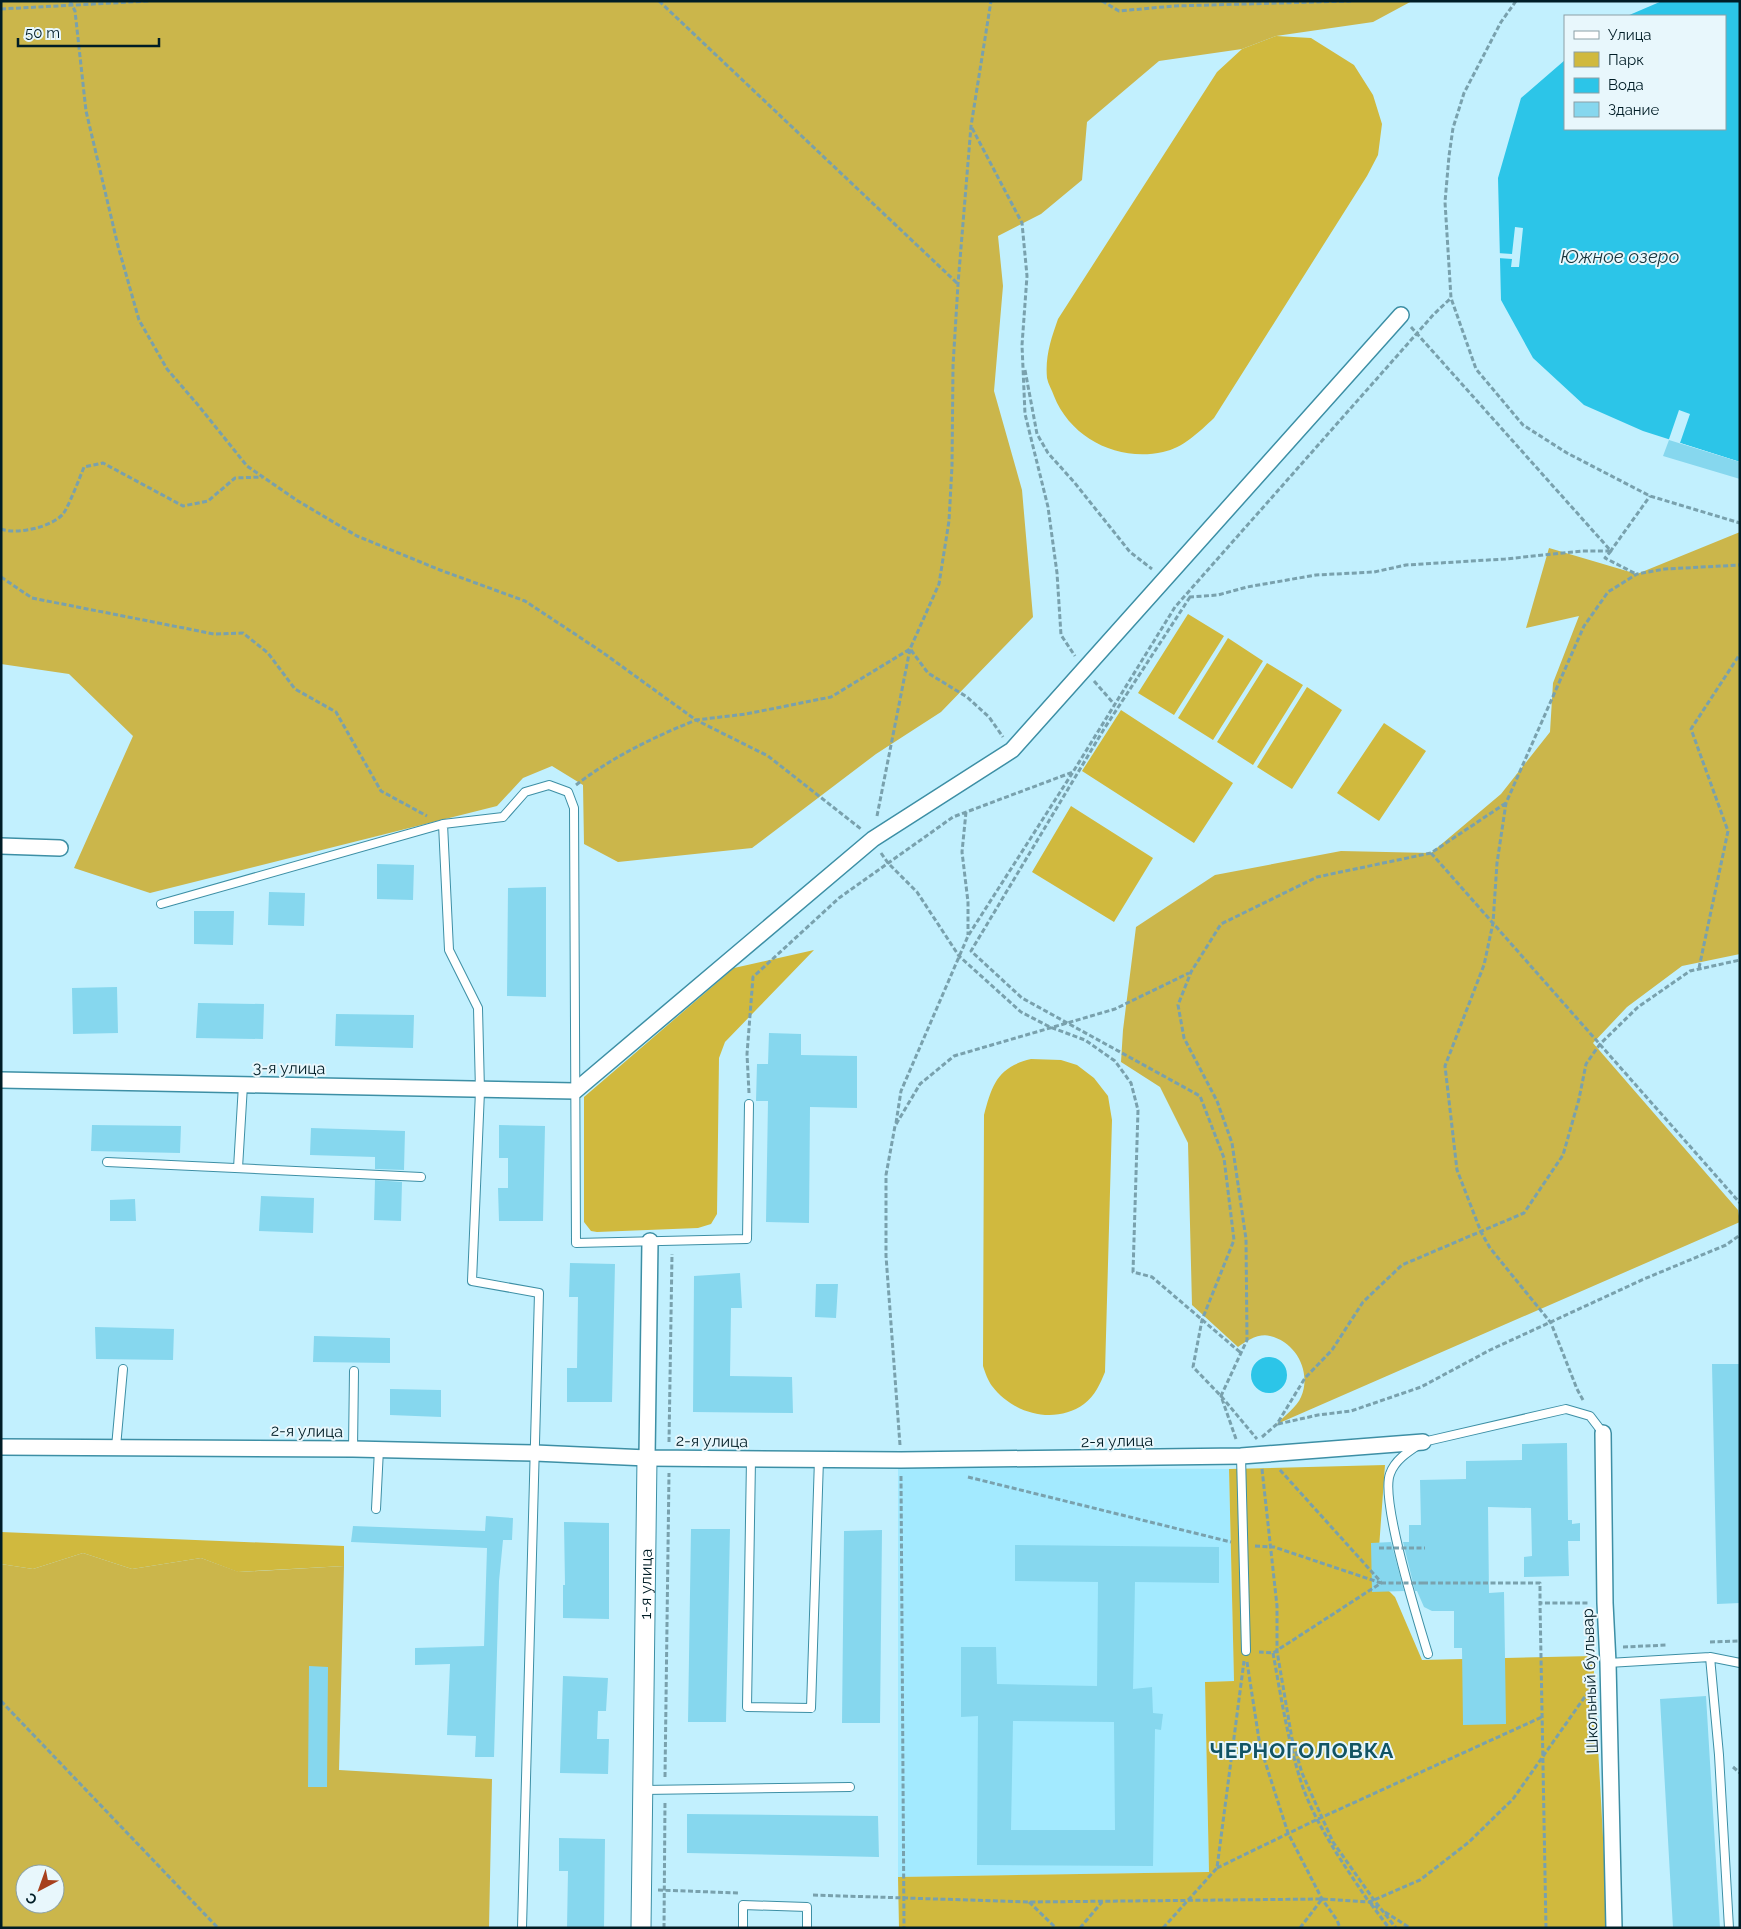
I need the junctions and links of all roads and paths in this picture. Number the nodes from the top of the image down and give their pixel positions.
1 (149, 1) edge
2 (659, 1) edge
3 (991, 1) edge
4 (1102, 1) edge
5 (1351, 1) edge
6 (1516, 1) edge
7 (71, 3) edge
8 (1, 9) edge
9 (972, 126) junction
10 (958, 284) junction
11 (1400, 315) joint
12 (1023, 360) junction
13 (263, 477) junction
14 (1650, 496) junction
15 (1740, 523) edge
16 (1, 529) edge
17 (1611, 551) junction
18 (1740, 565) edge
19 (1637, 574) junction
20 (1, 577) edge
21 (1164, 578) junction
22 (1183, 597) dead end
23 (1190, 597) junction
24 (910, 649) junction
25 (1740, 654) edge
26 (1084, 668) junction
27 (1115, 705) dead end
28 (696, 720) junction
29 (1012, 750) junction
30 (1073, 772) dead end
31 (568, 792) junction
32 (1506, 803) junction
33 (966, 812) dead end
34 (443, 824) junction
35 (873, 839) junction
36 (1, 846) edge
37 (60, 848) dead end
38 (1431, 853) junction
39 (161, 904) dead end
40 (1493, 923) junction
41 (968, 936) junction
42 (959, 956) junction
43 (1740, 960) edge
44 (1699, 968) junction
45 (1190, 972) junction
46 (1068, 1022) junction
47 (1050, 1027) junction
48 (1600, 1044) junction
49 (1, 1080) edge
50 (243, 1085) junction
51 (480, 1090) junction
52 (575, 1091) junction
53 (749, 1104) dead end
54 (895, 1126) junction
55 (107, 1162) dead end
56 (238, 1168) junction
57 (421, 1177) dead end
58 (1740, 1203) edge
59 (1481, 1232) junction
60 (1740, 1235) edge
61 (672, 1240) junction
62 (650, 1241) junction
63 (1202, 1320) junction
64 (1551, 1323) junction
65 (1241, 1353) junction
66 (123, 1369) dead end
67 (354, 1371) dead end
68 (1221, 1396) junction
69 (1586, 1404) dead end
70 (1277, 1424) junction
71 (1603, 1434) joint
72 (1263, 1436) junction
73 (1422, 1442) junction
74 (1, 1447) edge
75 (116, 1447) junction
76 (353, 1449) junction
77 (379, 1449) junction
78 (1261, 1450) junction
79 (535, 1453) junction
80 (1241, 1456) junction
81 (647, 1458) junction
82 (669, 1458) junction
83 (751, 1459) junction
84 (819, 1459) junction
85 (901, 1460) junction
86 (968, 1477) dead end
87 (376, 1509) dead end
88 (1243, 1545) junction
89 (1270, 1546) junction
90 (1379, 1548) dead end
91 (1425, 1548) dead end
92 (1382, 1583) junction
93 (1540, 1603) junction
94 (1605, 1603) junction
95 (1246, 1651) junction
96 (1277, 1651) junction
97 (1428, 1654) dead end
98 (1710, 1657) junction
99 (1608, 1663) junction
100 (1740, 1663) edge
101 (1, 1701) edge
102 (1542, 1717) junction
103 (1543, 1757) junction
104 (850, 1787) dead end
105 (643, 1790) junction
106 (665, 1790) junction
107 (1320, 1818) junction
108 (1288, 1833) junction
109 (1217, 1868) junction
110 (642, 1890) junction
111 (664, 1890) junction
112 (741, 1893) dead end
113 (808, 1895) dead end
114 (904, 1898) junction
115 (1322, 1899) junction
116 (1189, 1900) junction
117 (1374, 1900) junction
118 (1102, 1901) junction
119 (1029, 1902) junction
120 (1369, 1902) junction
121 (1382, 1910) junction
122 (218, 1928) edge
123 (522, 1928) edge
124 (641, 1928) edge
125 (664, 1928) edge
126 (743, 1928) edge
127 (807, 1928) edge
128 (904, 1928) edge
129 (1056, 1928) edge
130 (1080, 1928) edge
131 (1163, 1928) edge
132 (1300, 1928) edge
133 (1340, 1928) edge
134 (1389, 1928) edge
135 (1396, 1928) edge
136 (1410, 1928) edge
137 (1546, 1928) edge
138 (1614, 1928) edge
139 (1728, 1928) edge

1 - 7 path
2 - 10 path
3 - 9 path
4 - 5 path
6 - 14 path
7 - 8 path
7 - 13 path
9 - 10 path
9 - 12 path
10 - 24 path
11 - 17 path
11 - 21 street
12 - 21 path
12 - 26 path
13 - 16 path
13 - 28 path
14 - 15 path
14 - 17 path
17 - 19 path
17 - 23 path
18 - 19 path
19 - 32 path
20 - 34 path
21 - 26 street
22 - 23 path
23 - 46 path
24 - 28 path
24 - 29 path
24 - 35 path
25 - 44 path
26 - 27 path
26 - 29 street
28 - 31 path
28 - 35 path
29 - 35 street
30 - 41 path
31 - 34 lane
31 - 52 lane
32 - 38 path
32 - 40 path
33 - 41 path
34 - 39 lane
34 - 51 lane
35 - 42 path
35 - 52 street
36 - 37 street
38 - 40 path
38 - 45 path
40 - 48 path
40 - 59 path
41 - 42 path
42 - 47 path
42 - 54 path
43 - 44 path
44 - 48 path
45 - 46 path
45 - 65 path
46 - 47 path
46 - 63 path
47 - 54 path
47 - 63 path
48 - 58 path
48 - 59 path
49 - 50 street, 3-я улица
50 - 51 street, 3-я улица
50 - 56 lane
51 - 52 street, 3-я улица
51 - 79 lane
52 - 62 lane
53 - 61 lane
54 - 85 path
55 - 56 lane
56 - 57 lane
59 - 64 path
59 - 70 path
60 - 64 path
61 - 62 lane
61 - 82 path
62 - 81 street, 1-я улица
63 - 65 path
63 - 68 path
64 - 69 path
64 - 70 path
65 - 68 path
66 - 75 lane
67 - 76 lane
68 - 78 path
68 - 80 path
70 - 72 path
71 - 73 lane
71 - 94 street, Школьный бульвар
72 - 78 path
72 - 78 path
73 - 78 street, 2-я улица
73 - 97 lane
74 - 75 street, 2-я улица
75 - 76 street, 2-я улица
76 - 77 street, 2-я улица
77 - 79 street, 2-я улица
77 - 87 lane
78 - 80 street, 2-я улица
78 - 80 path
78 - 89 path
78 - 92 path
79 - 81 street, 2-я улица
79 - 123 lane
80 - 85 street, 2-я улица
80 - 88 lane
81 - 82 street, 2-я улица
81 - 105 street, 1-я улица
82 - 83 street, 2-я улица
82 - 106 path
83 - 84 street, 2-я улица
83 - 84 lane
84 - 85 street, 2-я улица
85 - 114 path
86 - 88 path
88 - 89 path
88 - 95 lane
89 - 92 path
89 - 96 path
90 - 91 path, bridge
92 - 93 path, bridge
92 - 96 path
93 - 94 path
93 - 102 path
94 - 99 street, Школьный бульвар
95 - 108 path
95 - 109 path
96 - 107 path
98 - 99 lane
98 - 100 lane
98 - 139 lane
99 - 103 path
99 - 138 street, Школьный бульвар
101 - 122 path
102 - 103 path
102 - 107 path
103 - 117 path
103 - 137 path
104 - 106 lane
105 - 106 lane
105 - 110 street, 1-я улица
106 - 111 path
107 - 108 path
107 - 117 path
107 - 120 path
108 - 109 path
108 - 115 path
109 - 116 path
110 - 111 path
110 - 124 street, 1-я улица
111 - 112 path
111 - 125 path
113 - 114 path
114 - 119 path
114 - 128 path
115 - 116 path
115 - 120 path
115 - 132 path
115 - 133 path
116 - 118 path
116 - 131 path
117 - 120 path
117 - 121 path
118 - 119 path
118 - 130 path
119 - 129 path
120 - 121 path
120 - 134 path
121 - 135 path
121 - 136 path
126 - 127 lane

